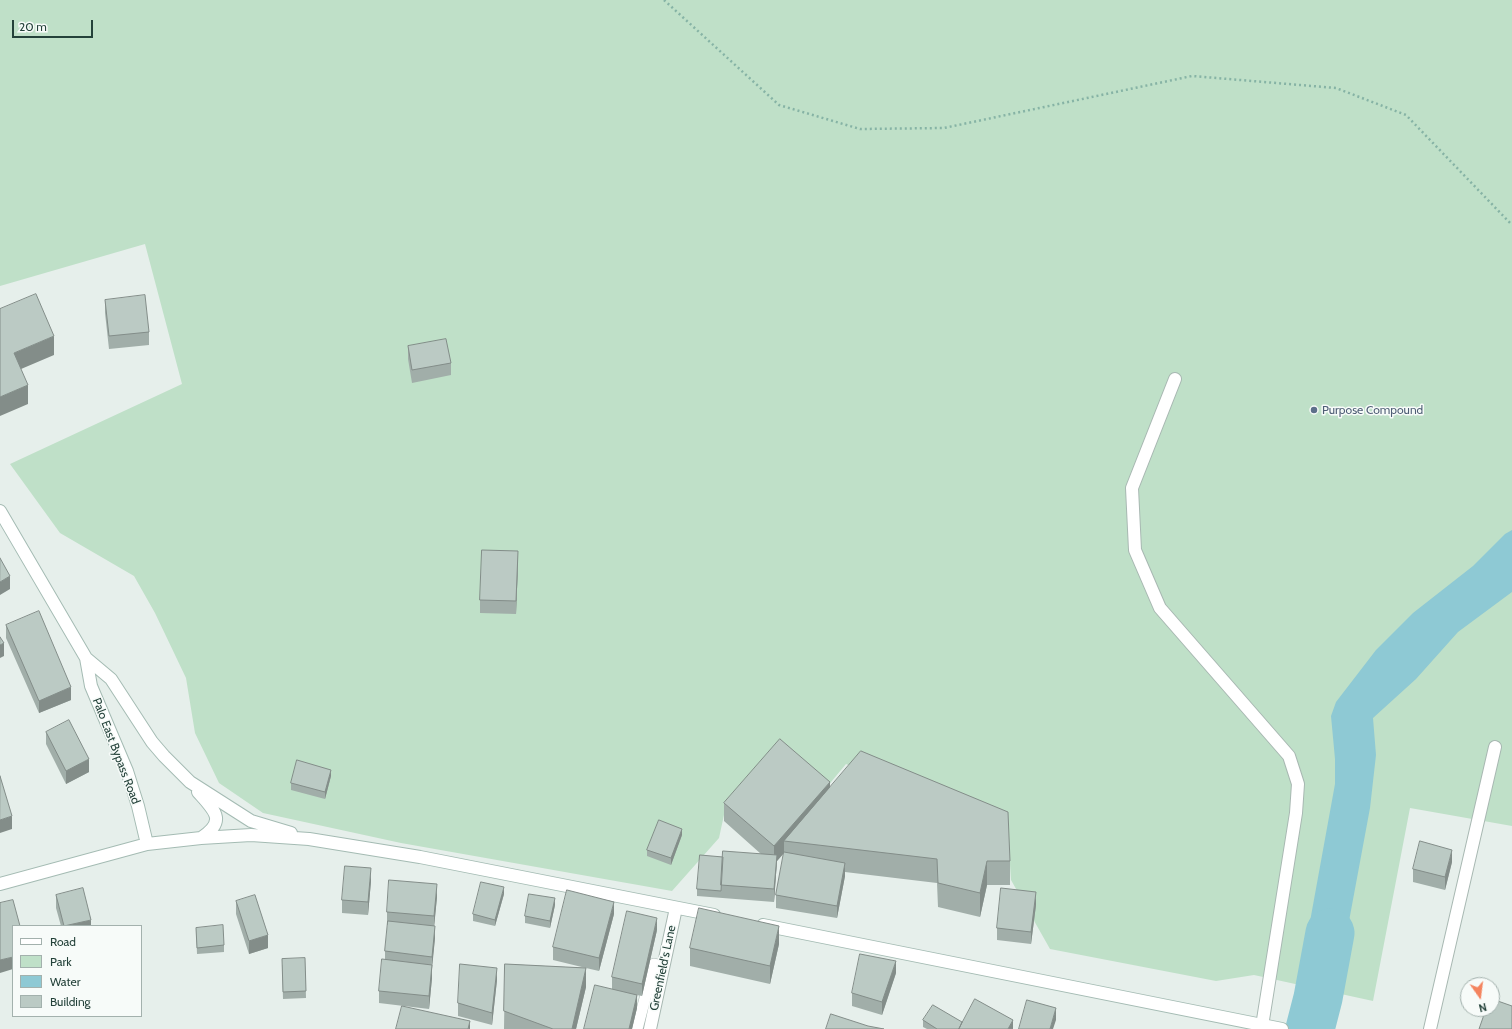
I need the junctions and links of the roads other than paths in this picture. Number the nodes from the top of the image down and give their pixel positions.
1 (1175, 379) dead end
2 (0, 511) edge
3 (86, 658) junction
4 (1495, 747) dead end
5 (190, 782) junction
6 (201, 838) junction
7 (309, 839) junction
8 (147, 844) junction
9 (0, 884) edge
10 (676, 908) junction
11 (723, 917) edge
12 (755, 923) edge
13 (663, 966) junction
14 (1262, 1026) junction
15 (637, 1029) edge
16 (650, 1029) edge
17 (1280, 1029) edge
18 (1430, 1029) edge

1 - 14 main road
2 - 3 main road, Palo East Bypass Road
3 - 5 main road, Palo East Bypass Road
3 - 8 main road, Palo East Bypass Road
4 - 18 main road
5 - 6 main road, Palo East Bypass Road
5 - 7 main road, Palo East Bypass Road
6 - 7 main road
6 - 8 main road
7 - 10 main road
8 - 9 main road
10 - 11 main road
10 - 13 main road, Greenfield's Lane
12 - 14 main road
13 - 15 lane
13 - 16 main road, Greenfield's Lane
14 - 17 main road

